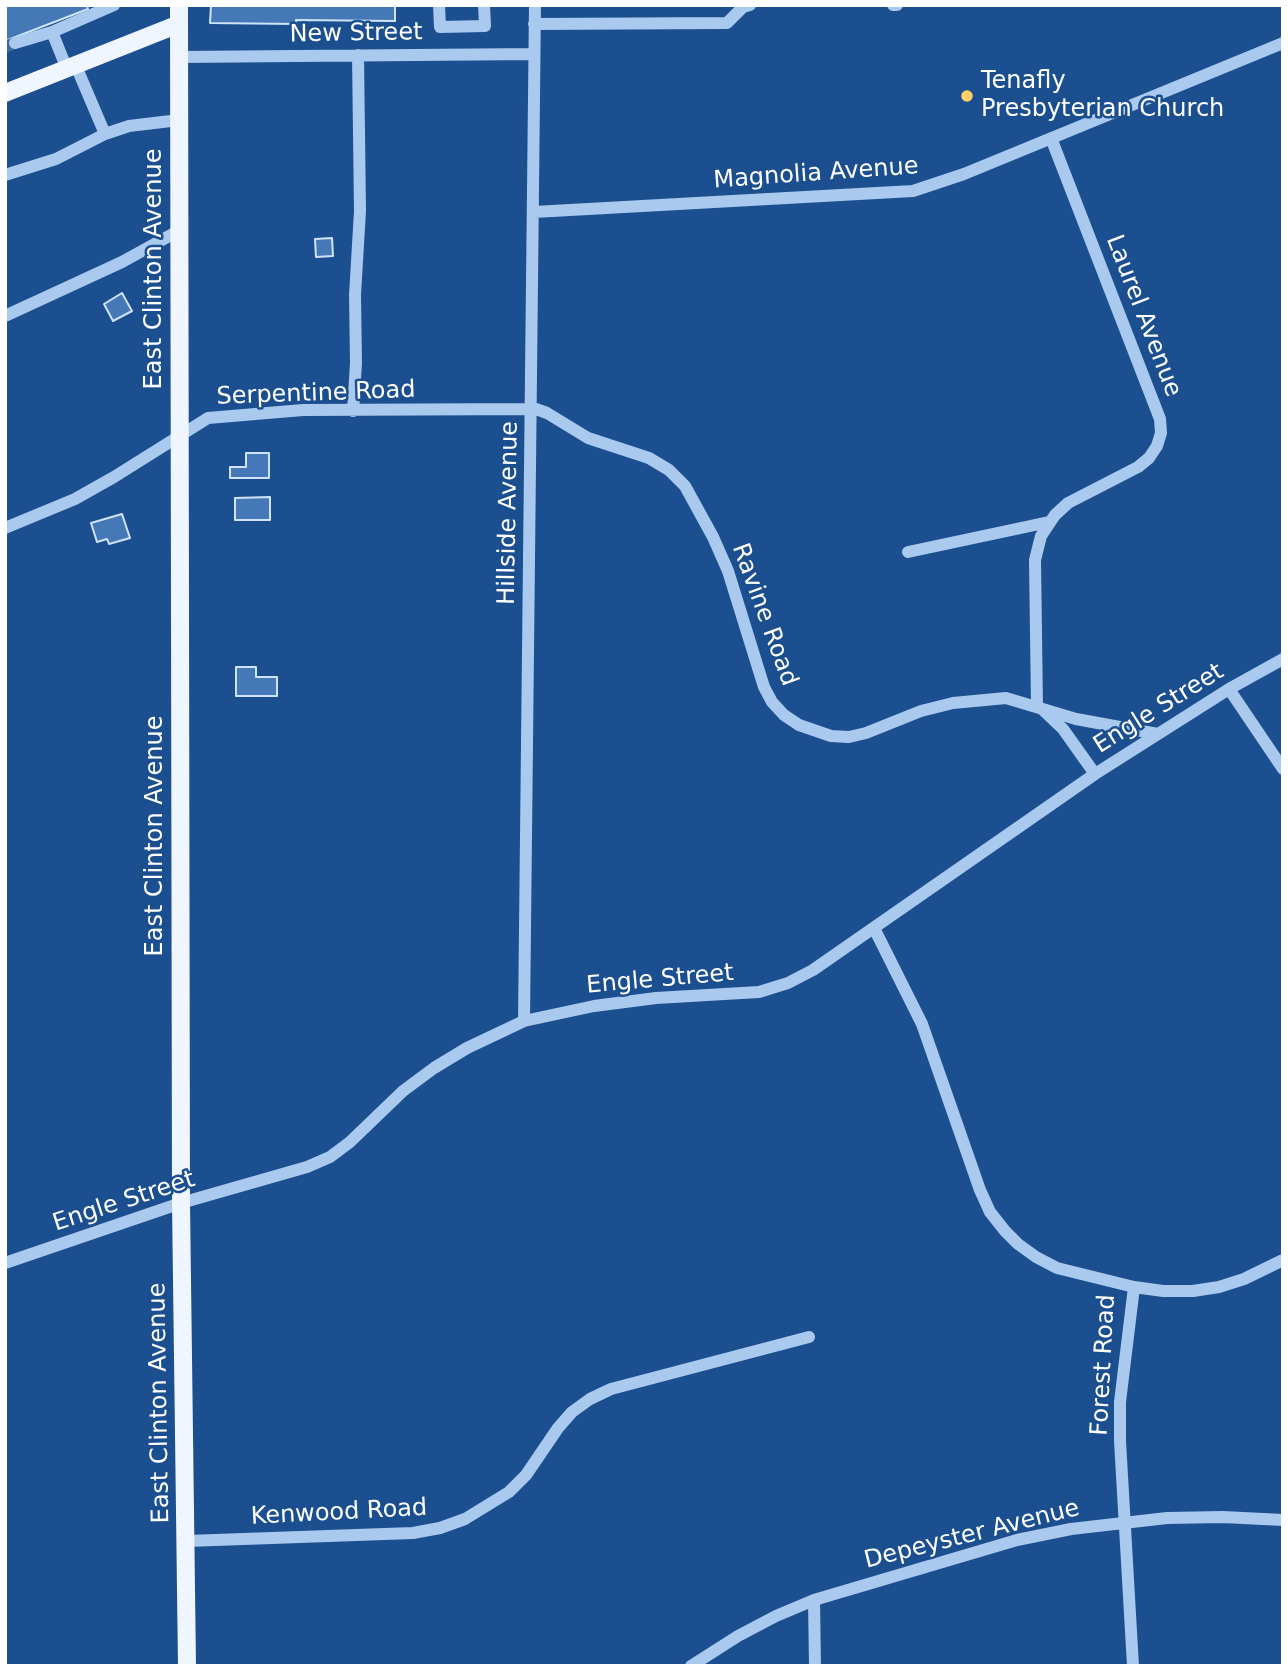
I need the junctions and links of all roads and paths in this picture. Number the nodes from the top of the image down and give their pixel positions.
1 (179, 5) edge
2 (439, 5) edge
3 (484, 5) edge
4 (535, 5) edge
5 (750, 5) edge
6 (115, 6) edge
7 (179, 24) junction
8 (534, 24) junction
9 (52, 32) junction
10 (15, 43) tunnel mouth
11 (1283, 43) edge
12 (534, 54) junction
13 (358, 55) junction
14 (179, 57) junction
15 (72, 67) junction
16 (5, 93) edge
17 (179, 120) junction
18 (105, 134) junction
19 (1051, 138) junction
20 (5, 175) edge
21 (534, 212) junction
22 (180, 230) junction
23 (5, 316) edge
24 (531, 409) junction
25 (353, 411) junction
26 (181, 436) junction
27 (1049, 522) junction
28 (5, 528) edge
29 (908, 552) dead end
30 (1283, 659) edge
31 (1229, 690) junction
32 (1037, 706) junction
33 (1158, 734) junction
34 (1283, 769) edge
35 (1095, 774) junction
36 (874, 928) junction
37 (524, 1021) junction
38 (181, 1203) junction
39 (1283, 1260) edge
40 (5, 1263) edge
41 (1134, 1287) junction
42 (809, 1337) dead end
43 (1283, 1520) edge
44 (1126, 1521) junction
45 (187, 1541) junction
46 (814, 1600) junction
47 (187, 1666) edge
48 (691, 1666) edge
49 (815, 1666) edge
50 (1133, 1666) edge

1 - 7 main road, East Clinton Avenue
2 - 3 street
4 - 8 street, Hillside Avenue
5 - 8 street
6 - 9 street
7 - 14 main road, East Clinton Avenue
7 - 15 main road
8 - 12 street, Hillside Avenue
9 - 10 street
9 - 15 street
11 - 19 street, Magnolia Avenue
12 - 13 street, New Street
12 - 21 street, Hillside Avenue
13 - 14 street, New Street
13 - 25 street
14 - 17 main road, East Clinton Avenue
15 - 16 main road
15 - 18 street
17 - 18 street
17 - 22 main road, East Clinton Avenue
18 - 20 street
19 - 21 street, Magnolia Avenue
19 - 27 street, Laurel Avenue
21 - 24 street, Hillside Avenue
22 - 23 street
22 - 26 main road, East Clinton Avenue
24 - 25 street, Serpentine Road
24 - 32 street, Ravine Road
24 - 37 street, Hillside Avenue
25 - 26 street, Serpentine Road
26 - 28 street, Serpentine Road
26 - 38 main road, East Clinton Avenue
27 - 29 street
27 - 32 street, Laurel Avenue
30 - 31 street, Engle Street
31 - 33 street, Engle Street
31 - 34 street
32 - 33 street, Ravine Road
32 - 35 street, Ravine Road
33 - 35 street, Engle Street
35 - 36 street, Engle Street
36 - 37 street, Engle Street
36 - 41 street, Forest Road
37 - 38 street, Engle Street
38 - 40 street, Engle Street
38 - 45 main road, East Clinton Avenue
39 - 41 street
41 - 44 street, Forest Road
42 - 45 street, Kenwood Road
43 - 44 street, Depeyster Avenue
44 - 46 street, Depeyster Avenue
44 - 50 street, Forest Road
45 - 47 main road, East Clinton Avenue
46 - 48 street, Depeyster Avenue
46 - 49 street

